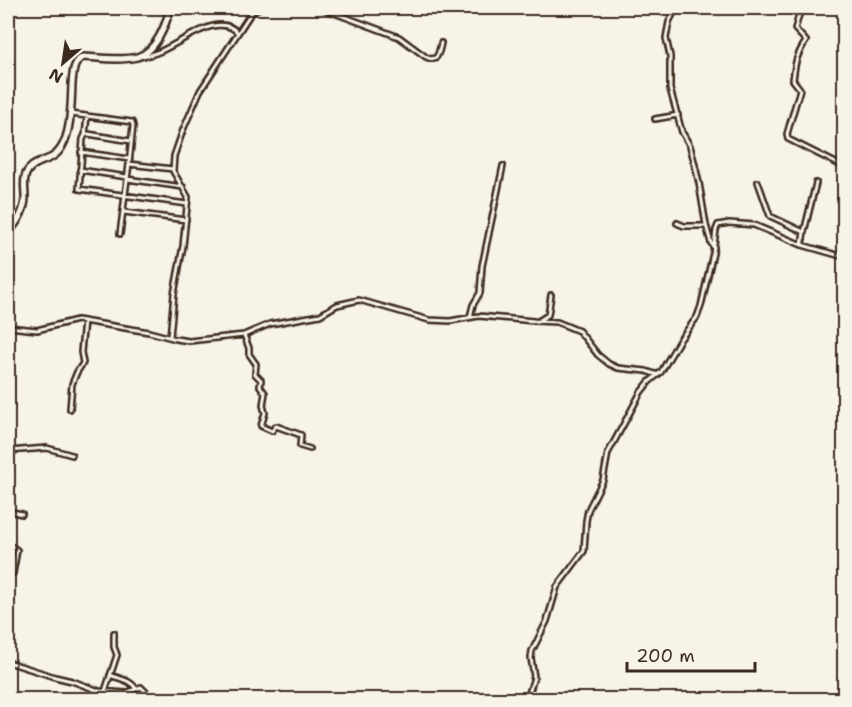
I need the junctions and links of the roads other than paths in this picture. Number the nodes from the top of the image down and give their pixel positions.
1 (170, 8) edge
2 (259, 8) edge
3 (321, 8) edge
4 (676, 8) edge
5 (801, 8) edge
6 (238, 33) junction
7 (441, 43) dead end
8 (140, 56) junction
9 (70, 113) junction
10 (678, 115) junction
11 (87, 116) junction
12 (655, 119) dead end
13 (85, 135) junction
14 (131, 141) junction
15 (81, 152) junction
16 (129, 159) junction
17 (129, 164) junction
18 (502, 166) dead end
19 (844, 167) edge
20 (173, 169) junction
21 (80, 170) junction
22 (127, 178) junction
23 (758, 182) dead end
24 (816, 183) dead end
25 (183, 187) junction
26 (125, 196) junction
27 (187, 204) junction
28 (124, 212) junction
29 (186, 220) junction
30 (677, 223) dead end
31 (706, 226) junction
32 (804, 232) junction
33 (8, 233) edge
34 (120, 234) dead end
35 (802, 246) junction
36 (714, 248) junction
37 (844, 257) edge
38 (551, 295) dead end
39 (470, 317) junction
40 (84, 321) junction
41 (539, 321) junction
42 (8, 327) edge
43 (244, 335) junction
44 (170, 337) junction
45 (658, 375) junction
46 (70, 409) dead end
47 (310, 448) dead end
48 (8, 451) edge
49 (72, 455) dead end
50 (8, 511) edge
51 (22, 514) dead end
52 (8, 544) edge
53 (13, 573) dead end
54 (114, 633) dead end
55 (8, 662) edge
56 (110, 675) junction
57 (136, 689) junction
58 (99, 691) junction
59 (105, 691) junction
60 (126, 693) junction
61 (102, 699) edge
62 (129, 699) edge
63 (148, 699) edge
64 (527, 699) edge

1 - 8 main road
2 - 6 street
3 - 7 street
4 - 10 street
5 - 19 street
6 - 8 street
6 - 20 street
8 - 9 main road
9 - 11 street
9 - 33 main road
10 - 12 street
10 - 31 street
11 - 13 street
11 - 14 street
13 - 14 street
13 - 15 street
14 - 16 street
15 - 16 street
15 - 21 street
16 - 17 street
17 - 20 street
17 - 22 street
18 - 39 street
20 - 25 street
21 - 22 street
21 - 26 street
22 - 25 street
22 - 26 street
23 - 32 street
24 - 32 street
25 - 27 street
26 - 27 street
26 - 28 street
27 - 29 street
28 - 29 street
28 - 34 street
29 - 44 street
30 - 31 street
31 - 36 street
32 - 35 street
35 - 36 street
35 - 37 street
36 - 45 street
38 - 41 street
39 - 41 street
39 - 43 street
40 - 42 street
40 - 44 street
40 - 46 street
41 - 45 street
43 - 44 street
43 - 47 street
45 - 64 street
48 - 49 street
50 - 51 street
52 - 53 street
54 - 56 street
55 - 58 street
56 - 57 street
56 - 59 street
57 - 60 street
57 - 63 street
58 - 59 street
58 - 61 street
59 - 60 street
60 - 62 street

